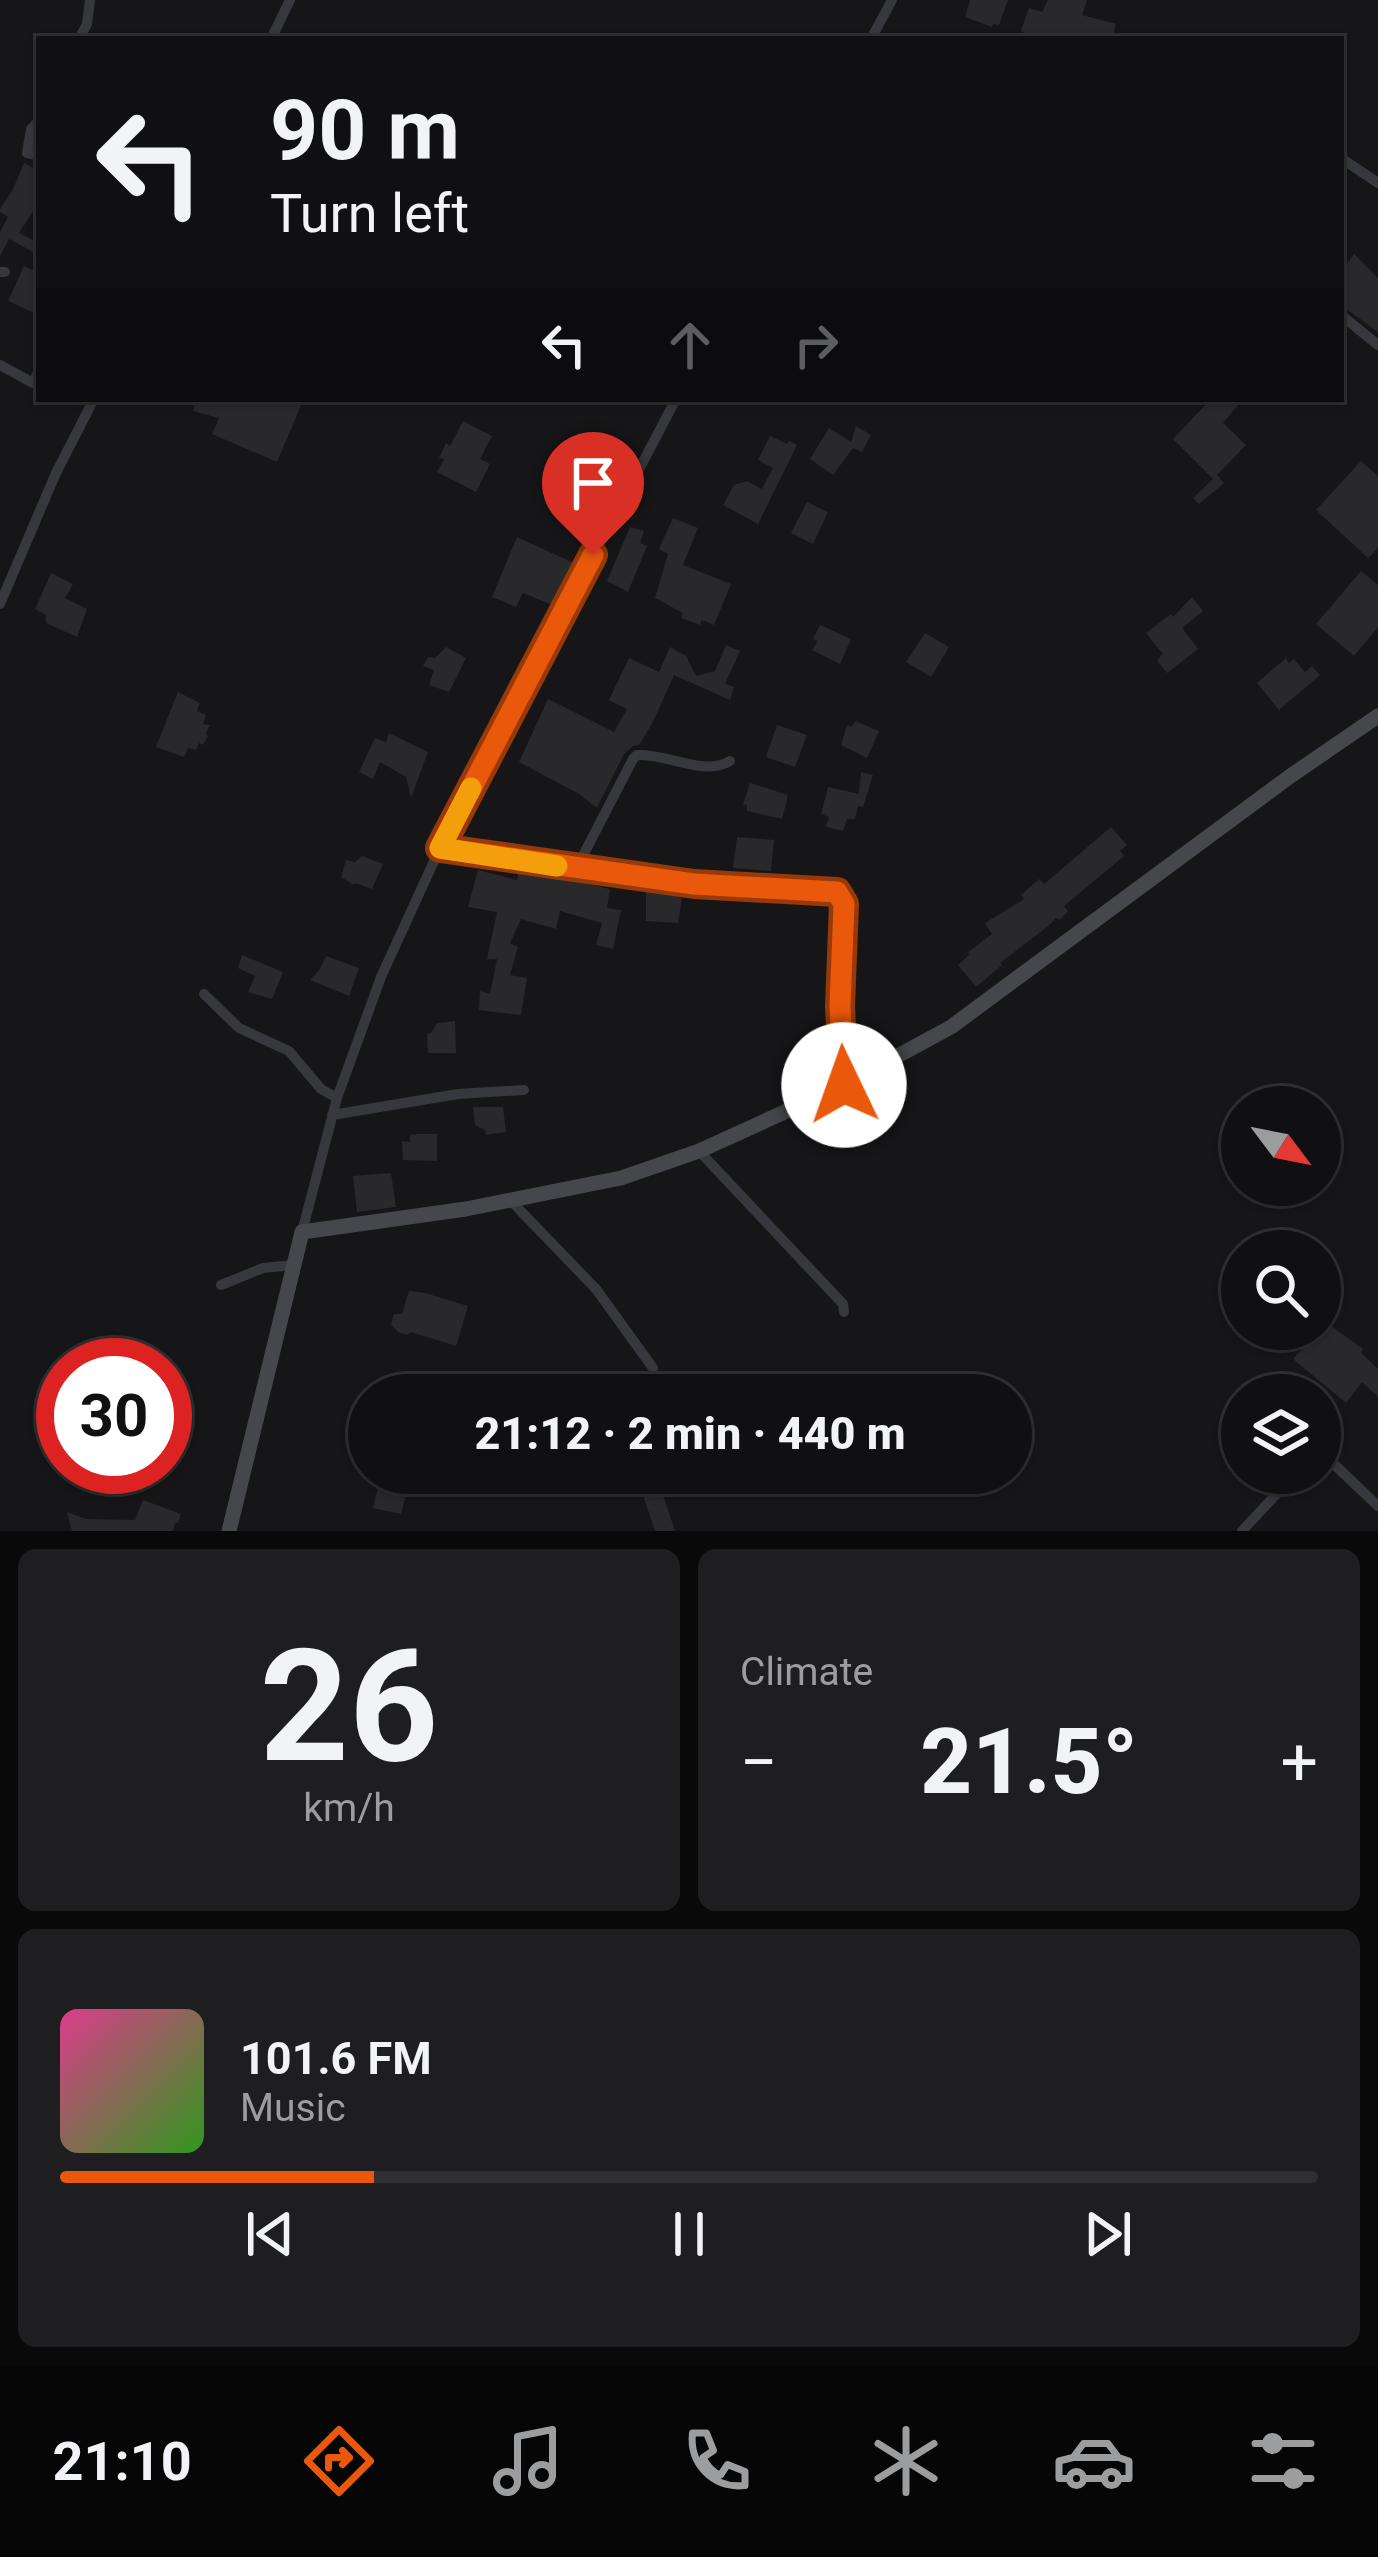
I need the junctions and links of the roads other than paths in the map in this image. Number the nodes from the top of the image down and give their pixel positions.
1 (90, 0) edge
2 (290, 0) edge
3 (892, 0) edge
4 (81, 36) edge
5 (273, 36) edge
6 (873, 36) edge
7 (36, 124) edge
8 (36, 155) edge
9 (1344, 160) edge
10 (1378, 183) edge
11 (1344, 318) edge
12 (1378, 346) edge
13 (0, 365) edge
14 (36, 376) edge
15 (92, 402) edge
16 (674, 402) edge
17 (0, 604) edge
18 (1378, 716) edge
19 (730, 761) dead end
20 (440, 848) junction
21 (576, 868) junction
22 (204, 994) dead end
23 (844, 1085) junction
24 (524, 1090) dead end
25 (337, 1098) junction
26 (332, 1115) junction
27 (699, 1151) junction
28 (511, 1201) junction
29 (302, 1232) junction
30 (294, 1265) junction
31 (221, 1285) dead end
32 (844, 1312) dead end
33 (653, 1368) dead end
34 (1341, 1471) edge
35 (1276, 1494) edge
36 (1378, 1506) edge
37 (229, 1531) edge
38 (1242, 1531) edge

1 - 4 street
2 - 5 street
3 - 6 street
7 - 8 street
9 - 10 street
11 - 12 street
13 - 14 street
15 - 17 street
16 - 20 street
18 - 23 main road
19 - 21 street
20 - 21 street
20 - 25 street
21 - 23 street
22 - 25 street
23 - 27 main road
24 - 26 street
25 - 26 street
26 - 29 street
27 - 28 main road
27 - 32 street
28 - 29 main road
28 - 33 street
29 - 30 main road
30 - 31 street
30 - 37 main road
34 - 36 street
35 - 38 street

